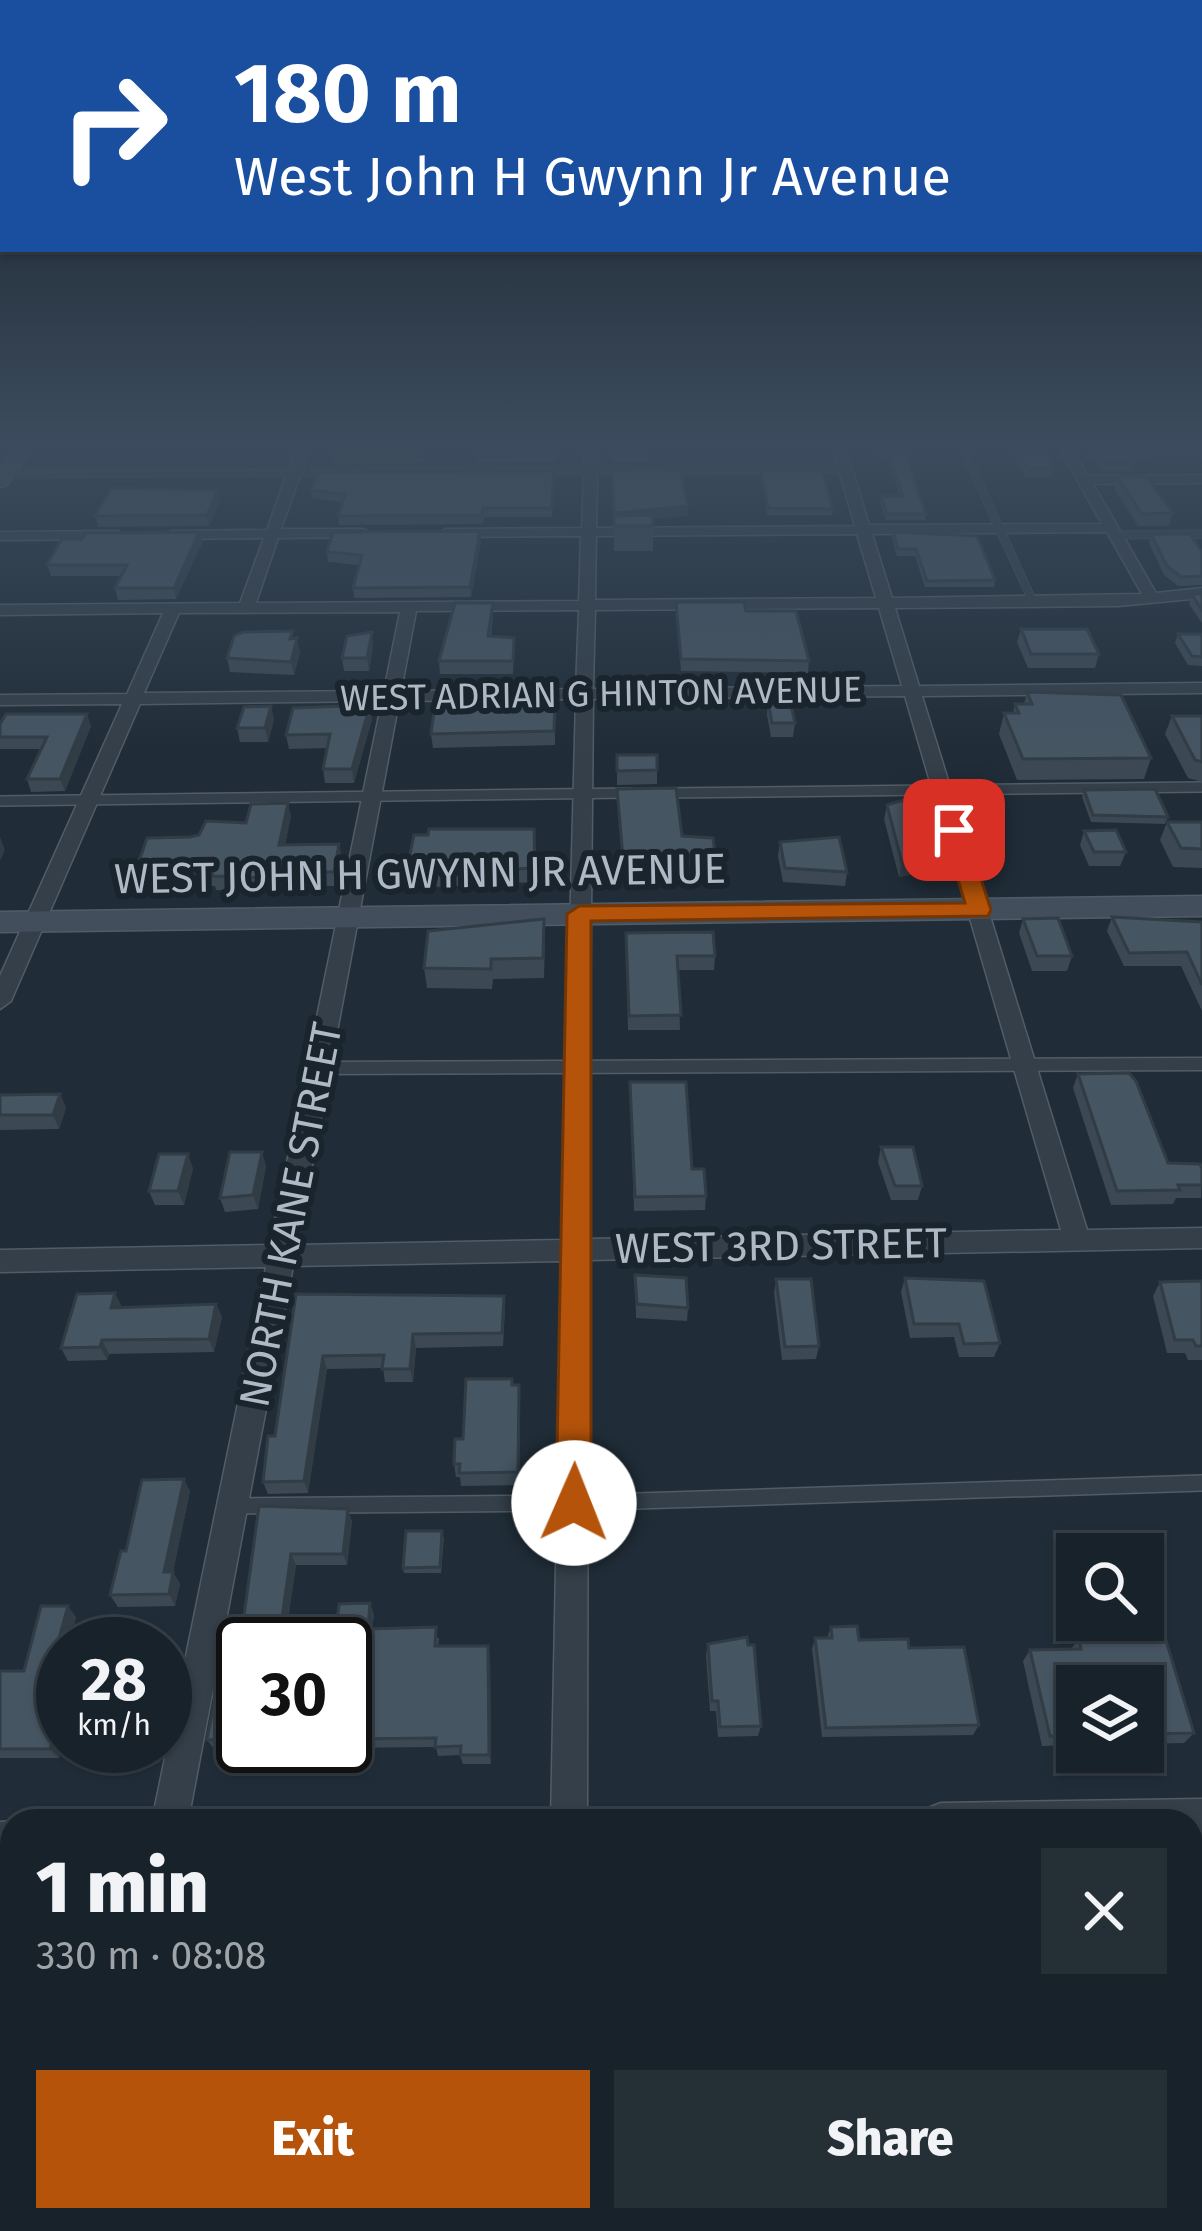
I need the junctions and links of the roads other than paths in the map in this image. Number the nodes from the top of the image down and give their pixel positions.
1 (267, 546) edge
2 (588, 546) edge
3 (867, 546) edge
4 (1008, 546) edge
5 (1121, 546) edge
6 (1202, 593) edge
7 (1151, 597) junction
8 (1033, 602) junction
9 (884, 603) junction
10 (588, 606) junction
11 (409, 608) junction
12 (173, 609) junction
13 (246, 609) junction
14 (0, 610) edge
15 (1202, 688) edge
16 (910, 690) junction
17 (586, 693) junction
18 (394, 696) junction
19 (135, 699) junction
20 (0, 700) edge
21 (1202, 787) edge
22 (942, 790) junction
23 (583, 794) junction
24 (375, 796) junction
25 (90, 799) junction
26 (0, 800) edge
27 (1202, 907) edge
28 (979, 910) junction
29 (579, 914) junction
30 (351, 917) junction
31 (35, 921) junction
32 (0, 922) edge
33 (0, 1001) edge
34 (578, 1063) junction
35 (1202, 1064) edge
36 (1025, 1065) junction
37 (320, 1068) junction
38 (1202, 1238) edge
39 (1077, 1239) junction
40 (577, 1250) junction
41 (283, 1256) junction
42 (0, 1261) edge
43 (1202, 1483) edge
44 (574, 1503) junction
45 (233, 1506) junction
46 (172, 1809) edge
47 (569, 1809) edge

1 - 13 street
2 - 10 street
3 - 9 street
4 - 8 lane
5 - 7 street
6 - 7 street
7 - 8 street
8 - 9 street
9 - 10 street
9 - 16 street
10 - 11 street
10 - 17 street
11 - 13 street
11 - 18 street, NORTH KANE STREET
12 - 13 street
12 - 14 street
12 - 19 street
15 - 16 street, WEST ADRIAN G HINTON AVENUE
16 - 17 street, WEST ADRIAN G HINTON AVENUE
16 - 22 street
17 - 18 street, WEST ADRIAN G HINTON AVENUE
17 - 23 street
18 - 19 street, WEST ADRIAN G HINTON AVENUE
18 - 24 street, NORTH KANE STREET
19 - 20 street, WEST ADRIAN G HINTON AVENUE
19 - 25 street
21 - 22 lane
22 - 23 lane
22 - 28 street
23 - 24 lane
23 - 29 street
24 - 25 lane
24 - 30 street, NORTH KANE STREET
25 - 26 lane
25 - 31 street
27 - 28 street, WEST JOHN H GWYNN JR AVENUE
28 - 29 street, WEST JOHN H GWYNN JR AVENUE
28 - 36 street
29 - 30 street, WEST JOHN H GWYNN JR AVENUE
29 - 34 street
30 - 31 street, WEST JOHN H GWYNN JR AVENUE
30 - 37 street, NORTH KANE STREET
31 - 32 street, WEST JOHN H GWYNN JR AVENUE
31 - 33 street
34 - 36 lane
34 - 37 lane
34 - 40 street
35 - 36 lane
36 - 39 street
37 - 41 street, NORTH KANE STREET
38 - 39 street, WEST 3RD STREET
39 - 40 street, WEST 3RD STREET
40 - 41 street, WEST 3RD STREET
40 - 44 street
41 - 42 street, WEST 3RD STREET
41 - 45 street, NORTH KANE STREET
43 - 44 lane
44 - 45 lane
44 - 47 street
45 - 46 street, NORTH KANE STREET

